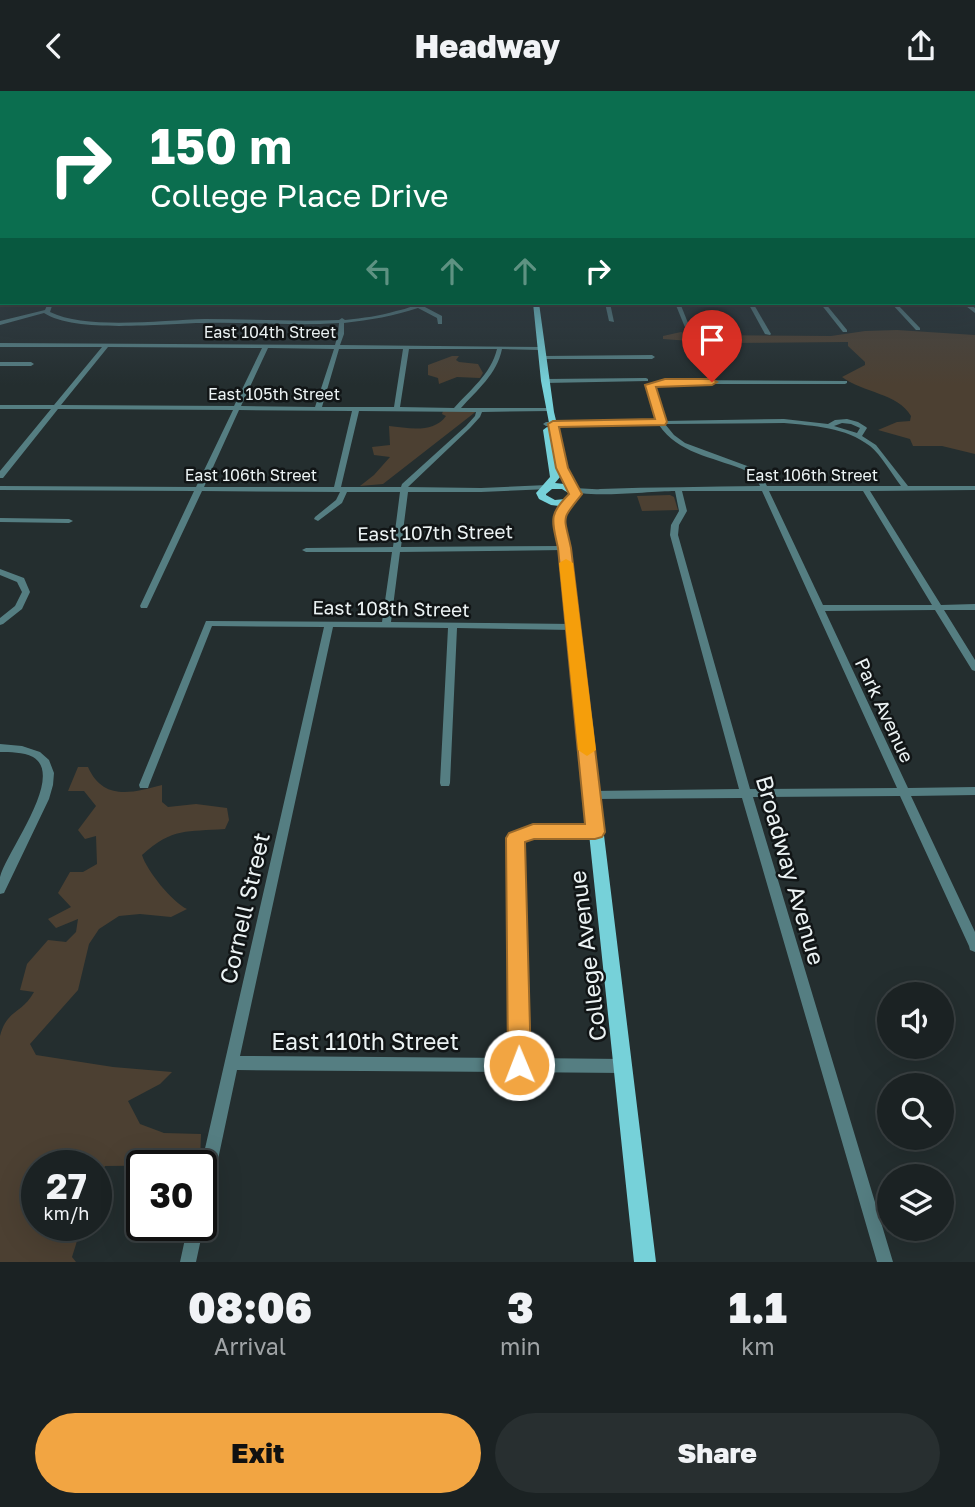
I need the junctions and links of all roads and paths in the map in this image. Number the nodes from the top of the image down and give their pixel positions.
1 (49, 305) edge
2 (421, 305) edge
3 (536, 305) edge
4 (608, 305) edge
5 (678, 305) edge
6 (751, 305) edge
7 (824, 305) edge
8 (895, 305) edge
9 (418, 306) junction
10 (46, 311) junction
11 (341, 320) junction
12 (612, 321) dead end
13 (0, 323) edge
14 (440, 323) dead end
15 (918, 330) dead end
16 (845, 331) dead end
17 (768, 334) dead end
18 (692, 337) dead end
19 (0, 345) edge
20 (107, 345) junction
21 (266, 346) junction
22 (336, 347) junction
23 (407, 348) junction
24 (500, 348) junction
25 (541, 348) junction
26 (652, 357) dead end
27 (542, 358) junction
28 (0, 364) edge
29 (31, 364) dead end
30 (545, 381) junction
31 (845, 382) dead end
32 (648, 383) junction
33 (0, 407) edge
34 (56, 407) junction
35 (236, 408) junction
36 (318, 409) junction
37 (356, 409) junction
38 (397, 409) junction
39 (456, 409) junction
40 (480, 409) junction
41 (548, 409) junction
42 (661, 422) junction
43 (550, 424) junction
44 (0, 476) edge
45 (547, 487) junction
46 (0, 488) edge
47 (865, 488) junction
48 (906, 488) junction
49 (972, 488) edge
50 (200, 489) junction
51 (678, 489) junction
52 (764, 489) junction
53 (341, 490) junction
54 (404, 490) junction
55 (501, 490) junction
56 (571, 495) junction
57 (975, 496) edge
58 (543, 499) junction
59 (318, 519) dead end
60 (558, 519) junction
61 (0, 520) edge
62 (69, 521) dead end
63 (395, 548) junction
64 (564, 548) junction
65 (306, 550) dead end
66 (0, 572) edge
67 (144, 606) dead end
68 (975, 607) edge
69 (819, 608) junction
70 (939, 608) junction
71 (0, 622) edge
72 (329, 625) junction
73 (386, 626) junction
74 (453, 627) junction
75 (573, 627) junction
76 (975, 668) edge
77 (0, 748) edge
78 (445, 783) dead end
79 (144, 785) dead end
80 (975, 791) edge
81 (904, 792) junction
82 (746, 794) junction
83 (592, 795) junction
84 (595, 832) junction
85 (0, 889) edge
86 (975, 946) edge
87 (232, 1063) junction
88 (519, 1065) junction
89 (624, 1066) junction
90 (213, 1150) edge
91 (193, 1241) edge
92 (188, 1262) edge
93 (645, 1262) edge
94 (885, 1262) edge

1 - 10 street
2 - 9 street
3 - 25 main road
4 - 12 street
5 - 18 street
6 - 17 street
7 - 16 street
8 - 15 street
9 - 11 street
9 - 14 street
10 - 11 street
10 - 13 street
11 - 22 street
19 - 20 street, East 104th Street
20 - 21 street, East 104th Street
20 - 34 street
21 - 22 street, East 104th Street
21 - 35 street
22 - 23 street, East 104th Street
22 - 36 street
23 - 24 street, East 104th Street
23 - 38 street
24 - 25 street, East 104th Street
24 - 39 street
25 - 27 main road
26 - 27 street
27 - 30 main road
28 - 29 street
30 - 32 street
30 - 41 main road
31 - 32 street
32 - 42 street
33 - 34 street, East 105th Street
34 - 35 street, East 105th Street
34 - 44 street
35 - 36 street, East 105th Street
35 - 50 street
36 - 37 street, East 105th Street
37 - 38 street, East 105th Street
37 - 53 street
38 - 39 street, East 105th Street
39 - 40 street, East 105th Street
40 - 41 street, East 105th Street
40 - 54 street
41 - 43 main road
42 - 43 street
42 - 48 street
42 - 52 street
43 - 45 main road
43 - 56 main road
45 - 55 street, East 106th Street
45 - 56 main road
45 - 58 main road
46 - 50 street, East 106th Street
47 - 48 street, East 106th Street
47 - 52 street, East 106th Street
47 - 70 street
48 - 49 street, East 106th Street
49 - 57 street
50 - 53 street, East 106th Street
50 - 67 street
51 - 52 street, East 106th Street
51 - 56 street, East 106th Street
51 - 82 street, Broadway Avenue
52 - 69 street, Park Avenue
53 - 54 street, East 106th Street
53 - 59 street
54 - 55 street, East 106th Street
54 - 63 street
55 - 58 street, East 106th Street
56 - 58 main road
56 - 60 main road
58 - 60 main road, College Avenue
60 - 64 main road, College Avenue
61 - 62 street
63 - 64 street, East 107th Street
63 - 65 street, East 107th Street
63 - 73 street
64 - 75 main road, College Avenue
66 - 71 street
68 - 70 street
69 - 70 street
69 - 81 street, Park Avenue
70 - 76 street
72 - 73 street, East 108th Street
72 - 79 street, East 108th Street
72 - 87 street, Cornell Street
73 - 74 street, East 108th Street
74 - 75 street, East 108th Street
74 - 78 street
75 - 83 main road, College Avenue
77 - 85 street
80 - 81 street
81 - 82 street
81 - 86 street, Park Avenue
82 - 83 street
82 - 94 street, Broadway Avenue
83 - 84 main road, College Avenue
84 - 88 street
84 - 89 main road, College Avenue
87 - 88 street, East 110th Street
87 - 90 street, Cornell Street
88 - 89 street, East 110th Street
89 - 93 main road, College Avenue
91 - 92 street

